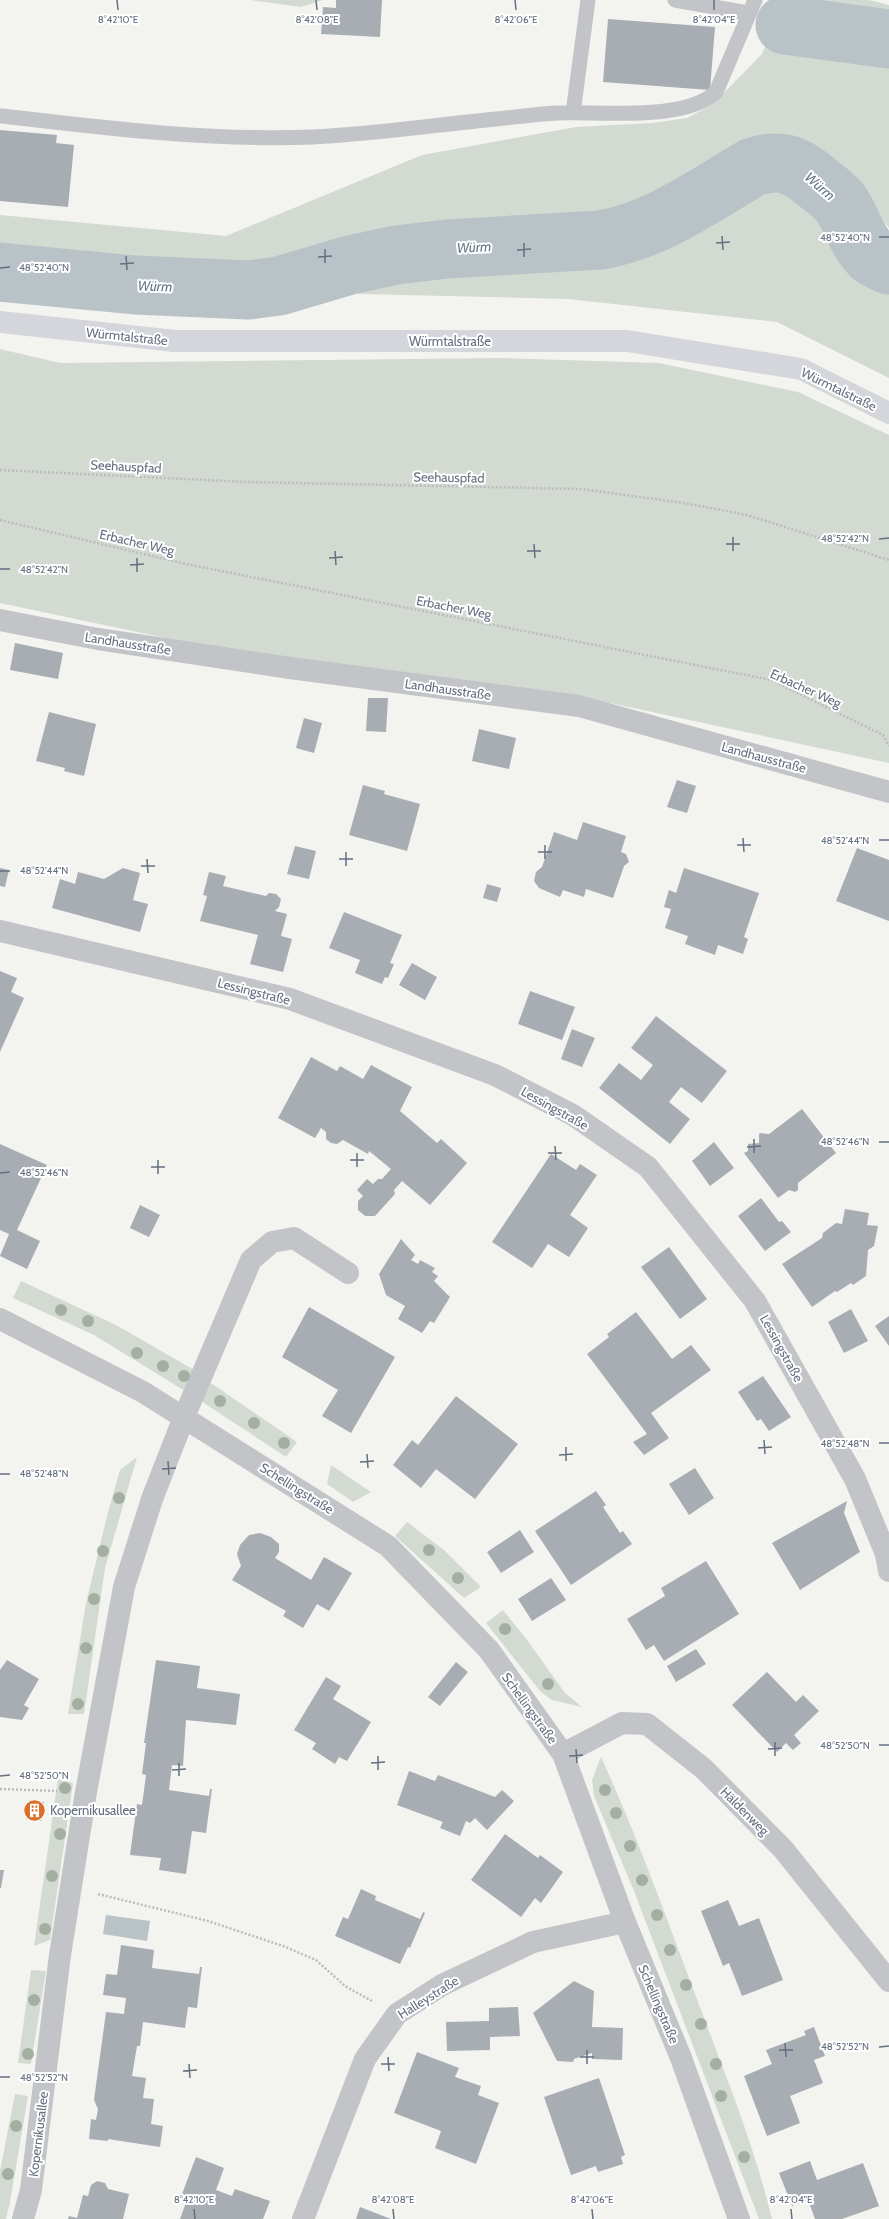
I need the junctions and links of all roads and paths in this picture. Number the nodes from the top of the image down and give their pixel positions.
1 (588, 0) edge
2 (674, 0) edge
3 (755, 0) edge
4 (748, 13) junction
5 (573, 113) junction
6 (2, 116) dead end
7 (0, 322) edge
8 (889, 413) edge
9 (0, 470) edge
10 (0, 520) edge
11 (889, 560) edge
12 (0, 620) edge
13 (889, 746) edge
14 (889, 792) edge
15 (0, 931) edge
16 (348, 1273) dead end
17 (0, 1319) edge
18 (184, 1417) junction
19 (889, 1572) edge
20 (563, 1754) junction
21 (0, 1789) edge
22 (86, 1792) junction
23 (72, 1887) junction
24 (625, 1922) junction
25 (888, 1980) edge
26 (344, 1986) dead end
27 (23, 2219) edge
28 (303, 2219) edge
29 (739, 2219) edge

1 - 5 lane
2 - 4 lane
3 - 4 lane
4 - 5 lane
5 - 6 lane
7 - 8 main road, Würmtalstraße
9 - 11 path, Seehauspfad
10 - 13 path, Erbacher Weg
12 - 14 street, Landhausstraße
15 - 19 street, Lessingstraße
16 - 18 street
17 - 18 street, Schellingstraße
18 - 20 street, Schellingstraße
18 - 22 street, Kopernikusallee
20 - 24 street, Schellingstraße
20 - 25 street, Häldenweg
21 - 22 path
22 - 23 street, Kopernikusallee
23 - 26 path
23 - 27 street, Kopernikusallee
24 - 28 street, Halleystraße
24 - 29 street, Schellingstraße

